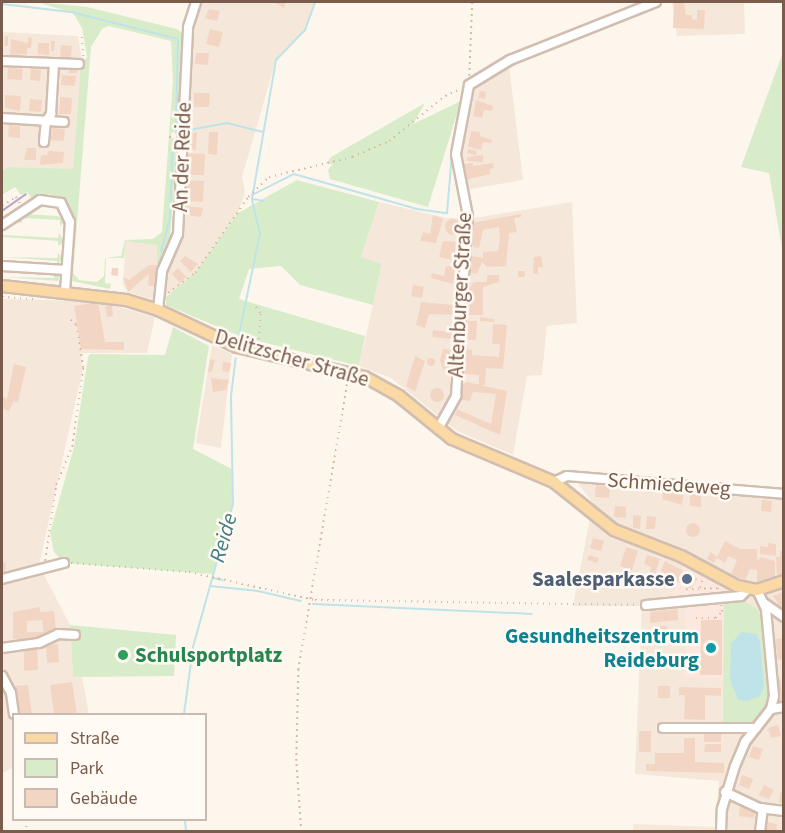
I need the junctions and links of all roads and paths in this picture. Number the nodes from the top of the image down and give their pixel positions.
1 (196, 2) edge
2 (472, 2) edge
3 (656, 2) edge
4 (82, 37) dead end
5 (2, 61) edge
6 (54, 63) junction
7 (79, 64) joint
8 (469, 85) junction
9 (2, 118) edge
10 (46, 121) junction
11 (64, 122) dead end
12 (44, 142) dead end
13 (2, 206) edge
14 (24, 210) junction
15 (2, 225) edge
16 (2, 266) edge
17 (66, 270) junction
18 (2, 286) edge
19 (65, 291) junction
20 (161, 297) junction
21 (256, 308) dead end
22 (158, 310) junction
23 (69, 319) dead end
24 (257, 352) junction
25 (352, 372) junction
26 (438, 429) junction
27 (554, 482) junction
28 (783, 494) edge
29 (64, 563) joint
30 (45, 566) junction
31 (703, 577) dead end
32 (2, 579) edge
33 (783, 581) edge
34 (752, 589) junction
35 (309, 599) junction
36 (701, 601) junction
37 (764, 603) junction
38 (646, 605) joint
39 (783, 617) edge
40 (75, 635) dead end
41 (2, 648) edge
42 (2, 676) edge
43 (783, 707) edge
44 (771, 709) junction
45 (14, 713) edge
46 (663, 728) dead end
47 (756, 728) junction
48 (725, 792) junction
49 (763, 808) junction
50 (783, 811) edge
51 (301, 831) edge
52 (722, 831) edge
53 (760, 831) edge

1 - 20 street, An der Reide
2 - 8 path
3 - 8 street
4 - 7 path
5 - 6 street
6 - 7 street
6 - 10 street
8 - 20 path
8 - 26 street, Altenburger Straße
9 - 10 street
10 - 11 street
10 - 12 street
13 - 14 path
14 - 15 street
14 - 17 street
16 - 17 street
17 - 19 street
18 - 19 main road, Delitzscher Straße
19 - 22 main road, Delitzscher Straße
20 - 22 street, An der Reide
21 - 24 path
22 - 24 main road, Delitzscher Straße
23 - 30 path
24 - 25 main road, Delitzscher Straße
25 - 26 main road, Delitzscher Straße
25 - 35 path
26 - 27 main road, Delitzscher Straße
27 - 28 street, Schmiedeweg
27 - 34 main road, Delitzscher Straße
29 - 30 street
29 - 35 path
30 - 32 street
31 - 36 path
33 - 34 main road
34 - 36 street
34 - 37 street
35 - 38 path
35 - 51 path
36 - 38 street
37 - 39 street
37 - 44 street
40 - 41 street
42 - 45 street
43 - 44 street
44 - 47 street
46 - 47 street
47 - 48 street
48 - 49 street
48 - 52 street
49 - 50 street
49 - 53 street

